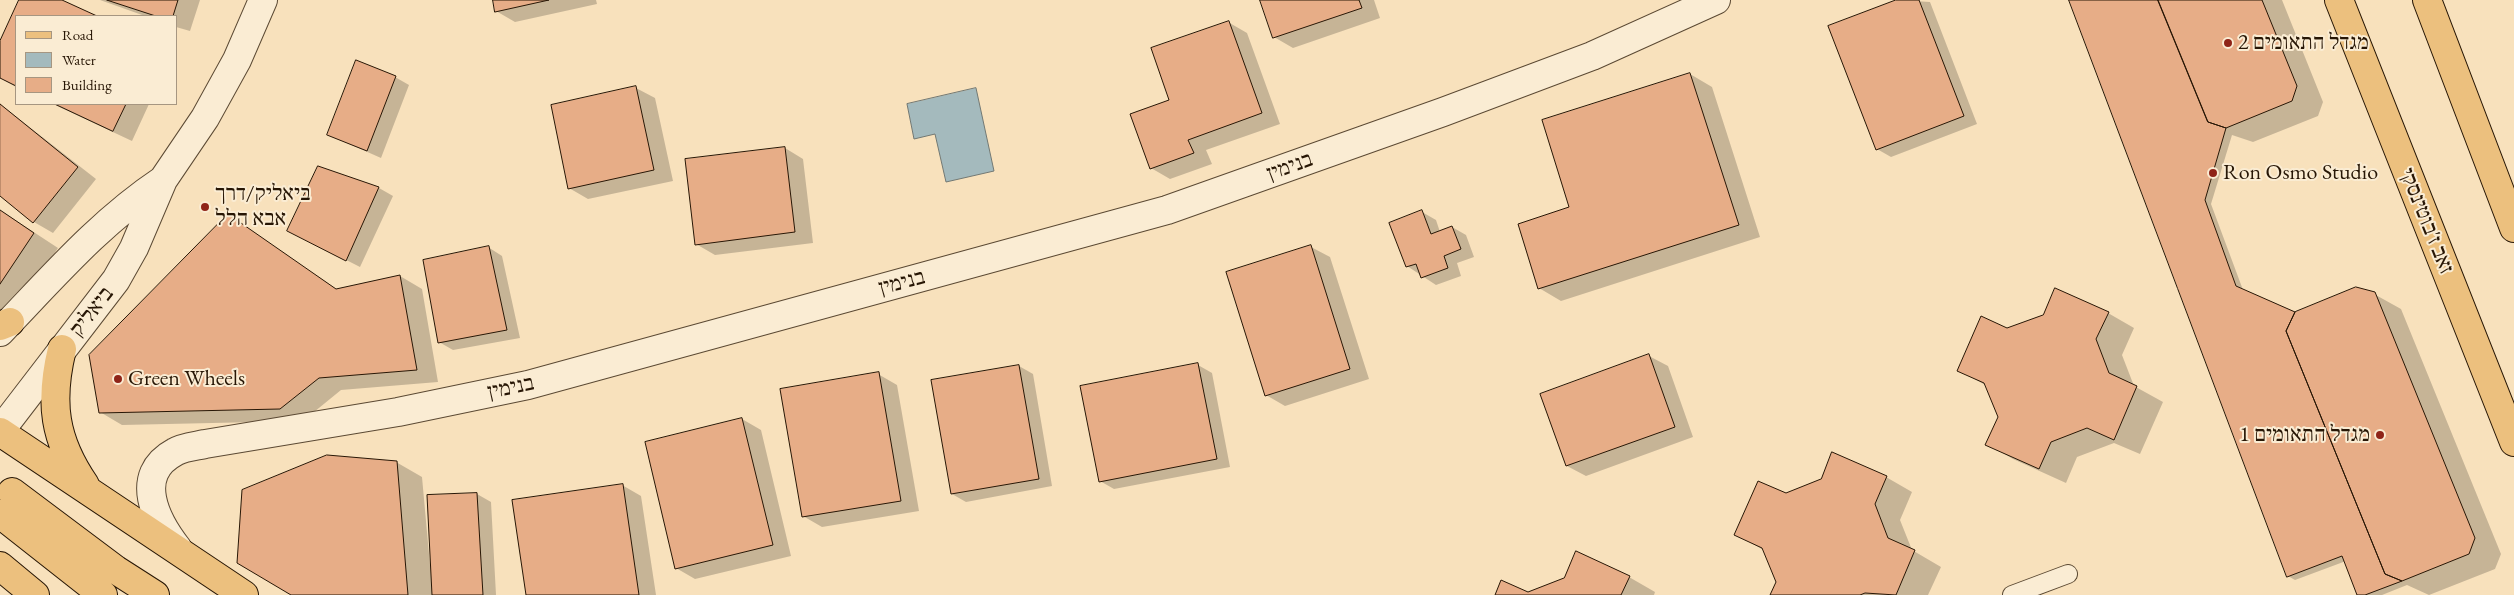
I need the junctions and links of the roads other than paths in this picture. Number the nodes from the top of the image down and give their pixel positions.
1 (263, 0) edge
2 (1716, 0) edge
3 (2338, 0) edge
4 (2427, 0) edge
5 (163, 180) junction
6 (2514, 228) edge
7 (3, 326) edge
8 (62, 349) junction
9 (0, 431) edge
10 (2514, 442) edge
11 (91, 495) junction
12 (6, 503) edge
13 (178, 549) junction
14 (0, 566) edge
15 (2068, 574) dead end
16 (35, 595) edge
17 (103, 595) edge
18 (155, 595) edge
19 (244, 595) edge
20 (2012, 595) edge

1 - 5 street, ביאליק
2 - 13 street, בנימין
3 - 10 main road, זאב ז'בוטינסקי
4 - 6 main road
5 - 7 street, ביאליק
5 - 8 street, ביאליק
8 - 9 street, ביאליק
8 - 11 main road
9 - 11 main road
11 - 13 main road
12 - 17 main road
12 - 18 main road
13 - 19 main road
14 - 16 main road
15 - 20 lane

